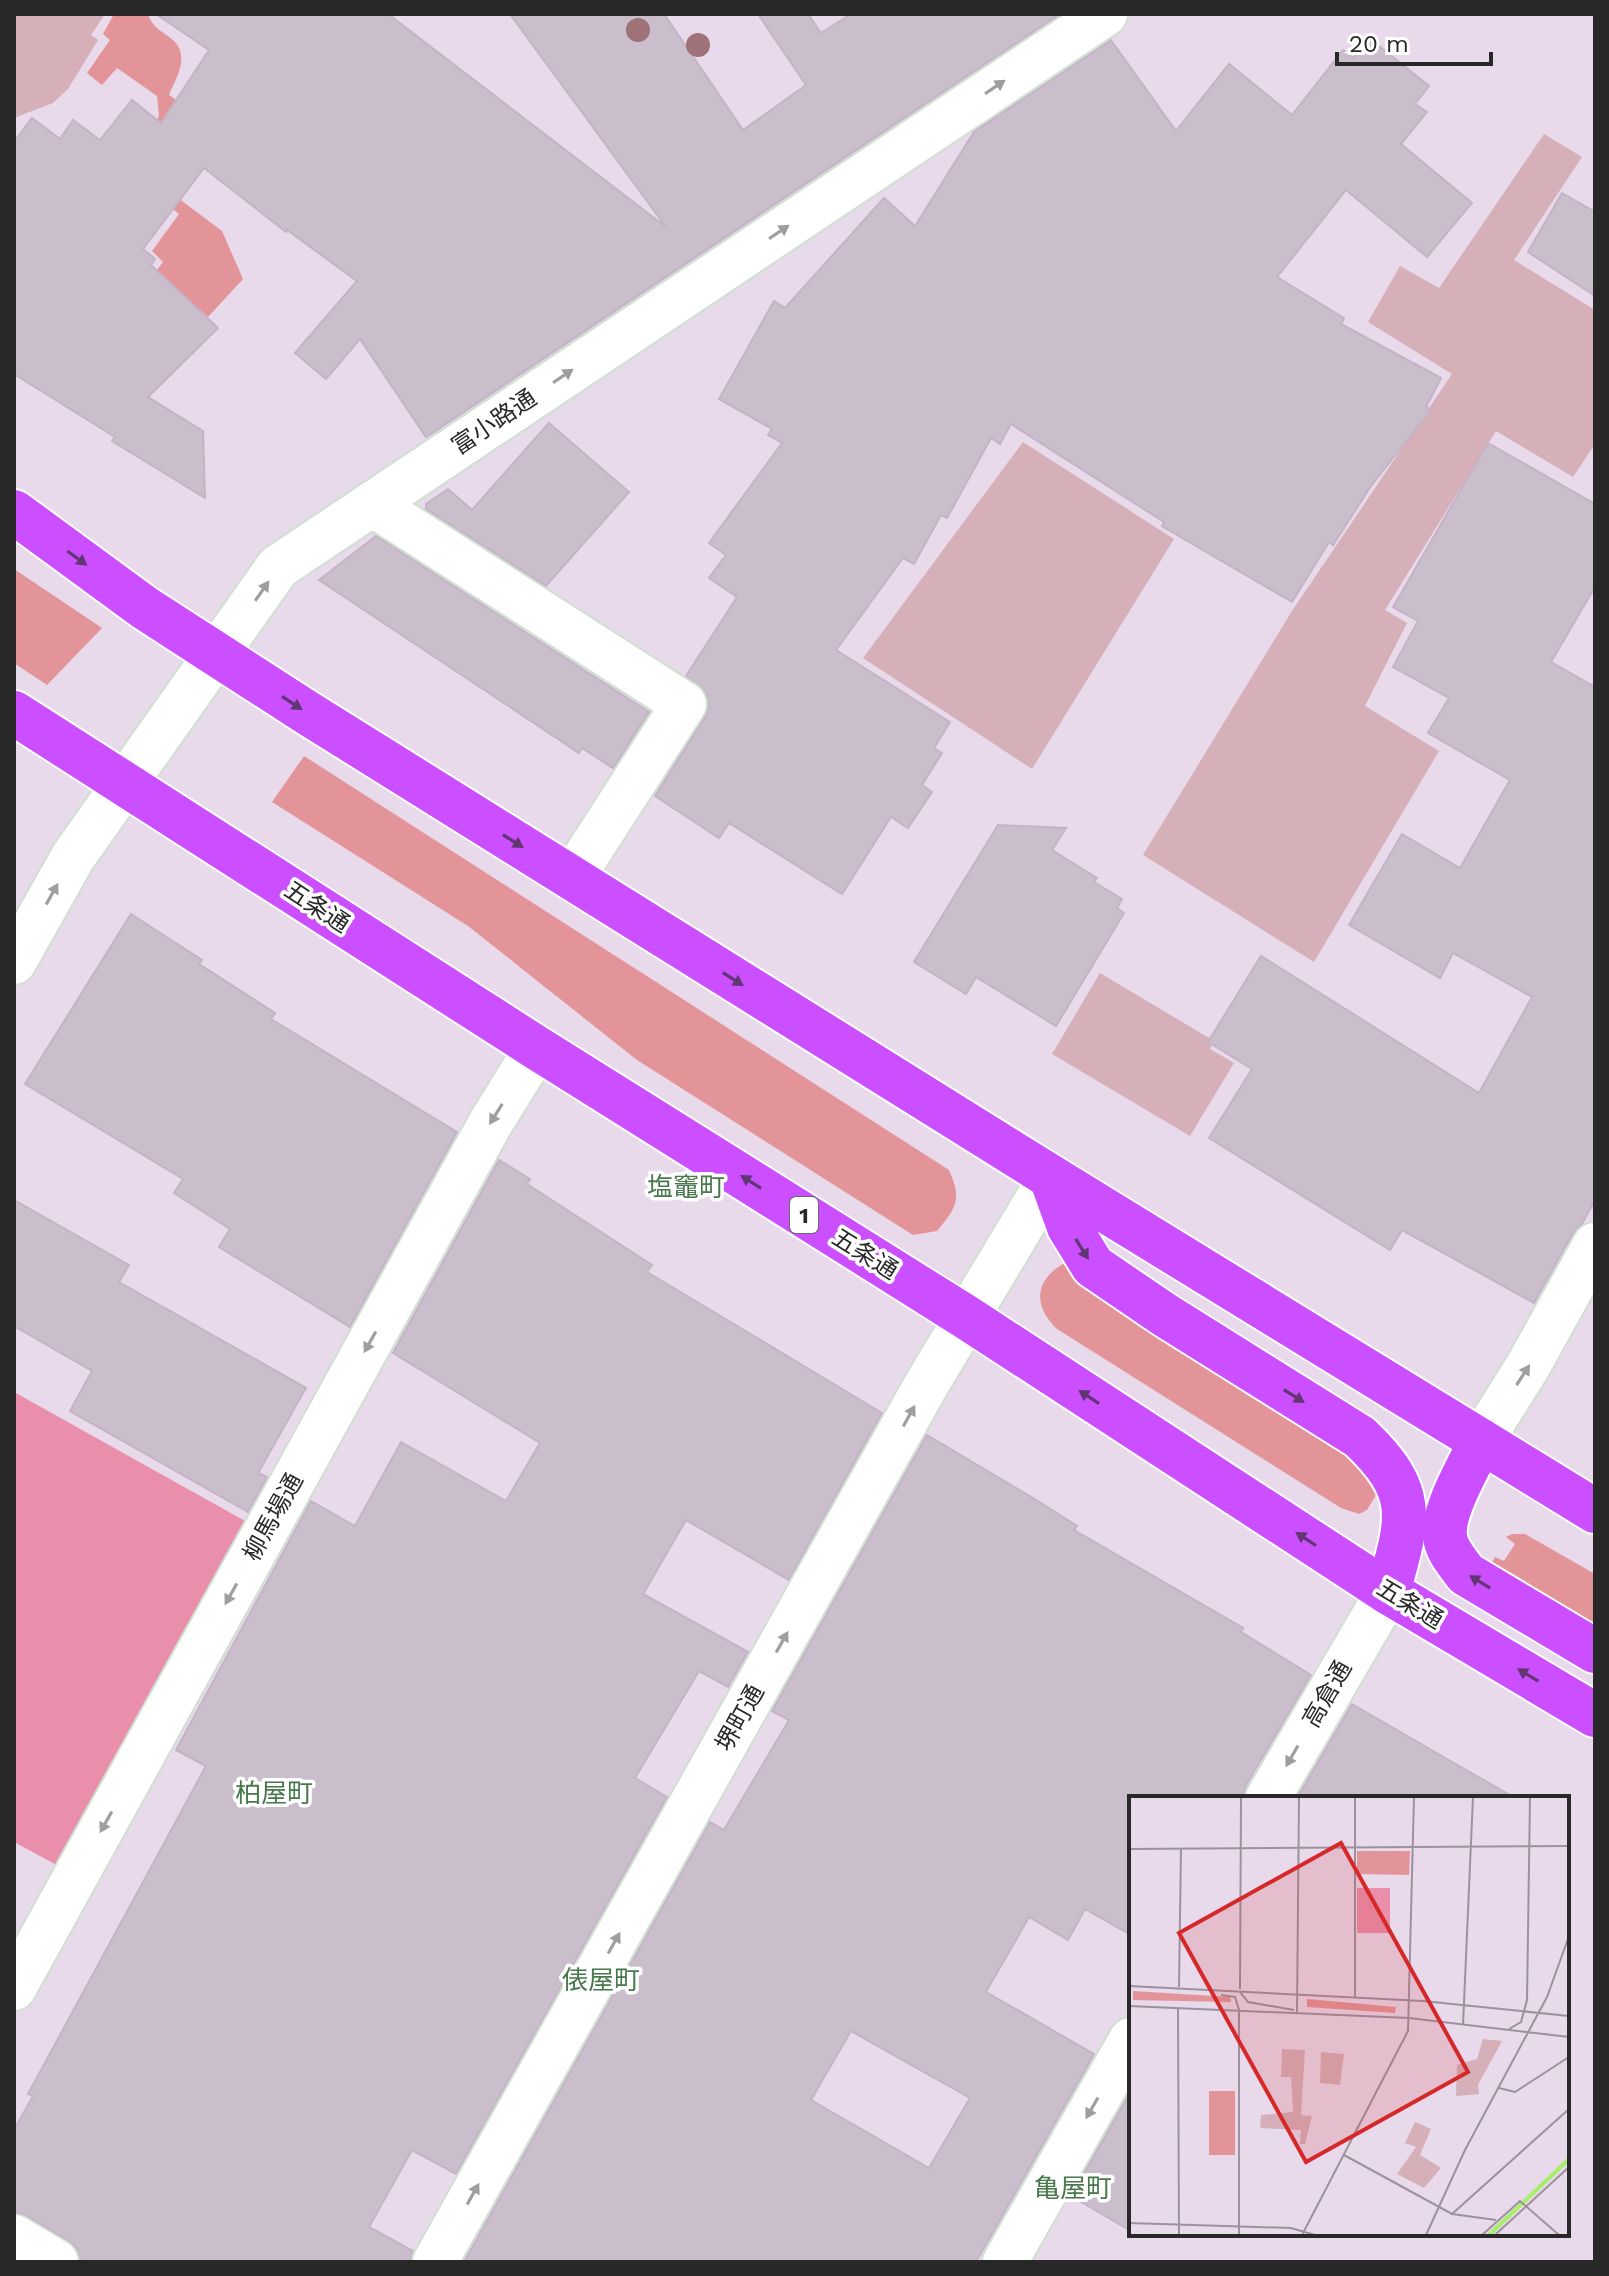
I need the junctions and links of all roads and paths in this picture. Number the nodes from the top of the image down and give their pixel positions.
1 (1105, 14) edge
2 (372, 504) junction
3 (14, 512) edge
4 (216, 655) junction
5 (14, 713) edge
6 (123, 784) junction
7 (572, 878) junction
8 (14, 962) edge
9 (537, 1048) junction
10 (1051, 1177) junction
11 (1595, 1245) edge
12 (966, 1317) junction
13 (1481, 1441) junction
14 (1595, 1511) edge
15 (1388, 1592) junction
16 (1595, 1651) edge
17 (1595, 1715) edge
18 (1269, 1796) edge
19 (14, 1988) edge
20 (1129, 2044) edge
21 (14, 2237) edge
22 (56, 2262) edge
23 (435, 2262) edge
24 (1005, 2262) edge

2 -> 1 street, 富小路通
4 -> 2 street, 富小路通
2 - 7 street
3 -> 4 highway
4 - 6 street, 富小路通
4 -> 7 highway
5 - 6 highway, 五条通 / 1
8 -> 6 street, 富小路通
6 - 9 highway, 五条通 / 1
7 -> 10 highway
12 -> 9 highway, 五条通 / 1
9 -> 19 street, 柳馬場通
10 - 12 street, 堺町通
10 - 13 highway
10 -> 15 highway
13 -> 11 street
15 -> 12 highway, 五条通 / 1
23 -> 12 street, 堺町通
13 - 14 highway
16 -> 13 highway
17 -> 15 highway, 五条通 / 1
15 -> 18 street, 高倉通
20 -> 24 street
21 - 22 street

